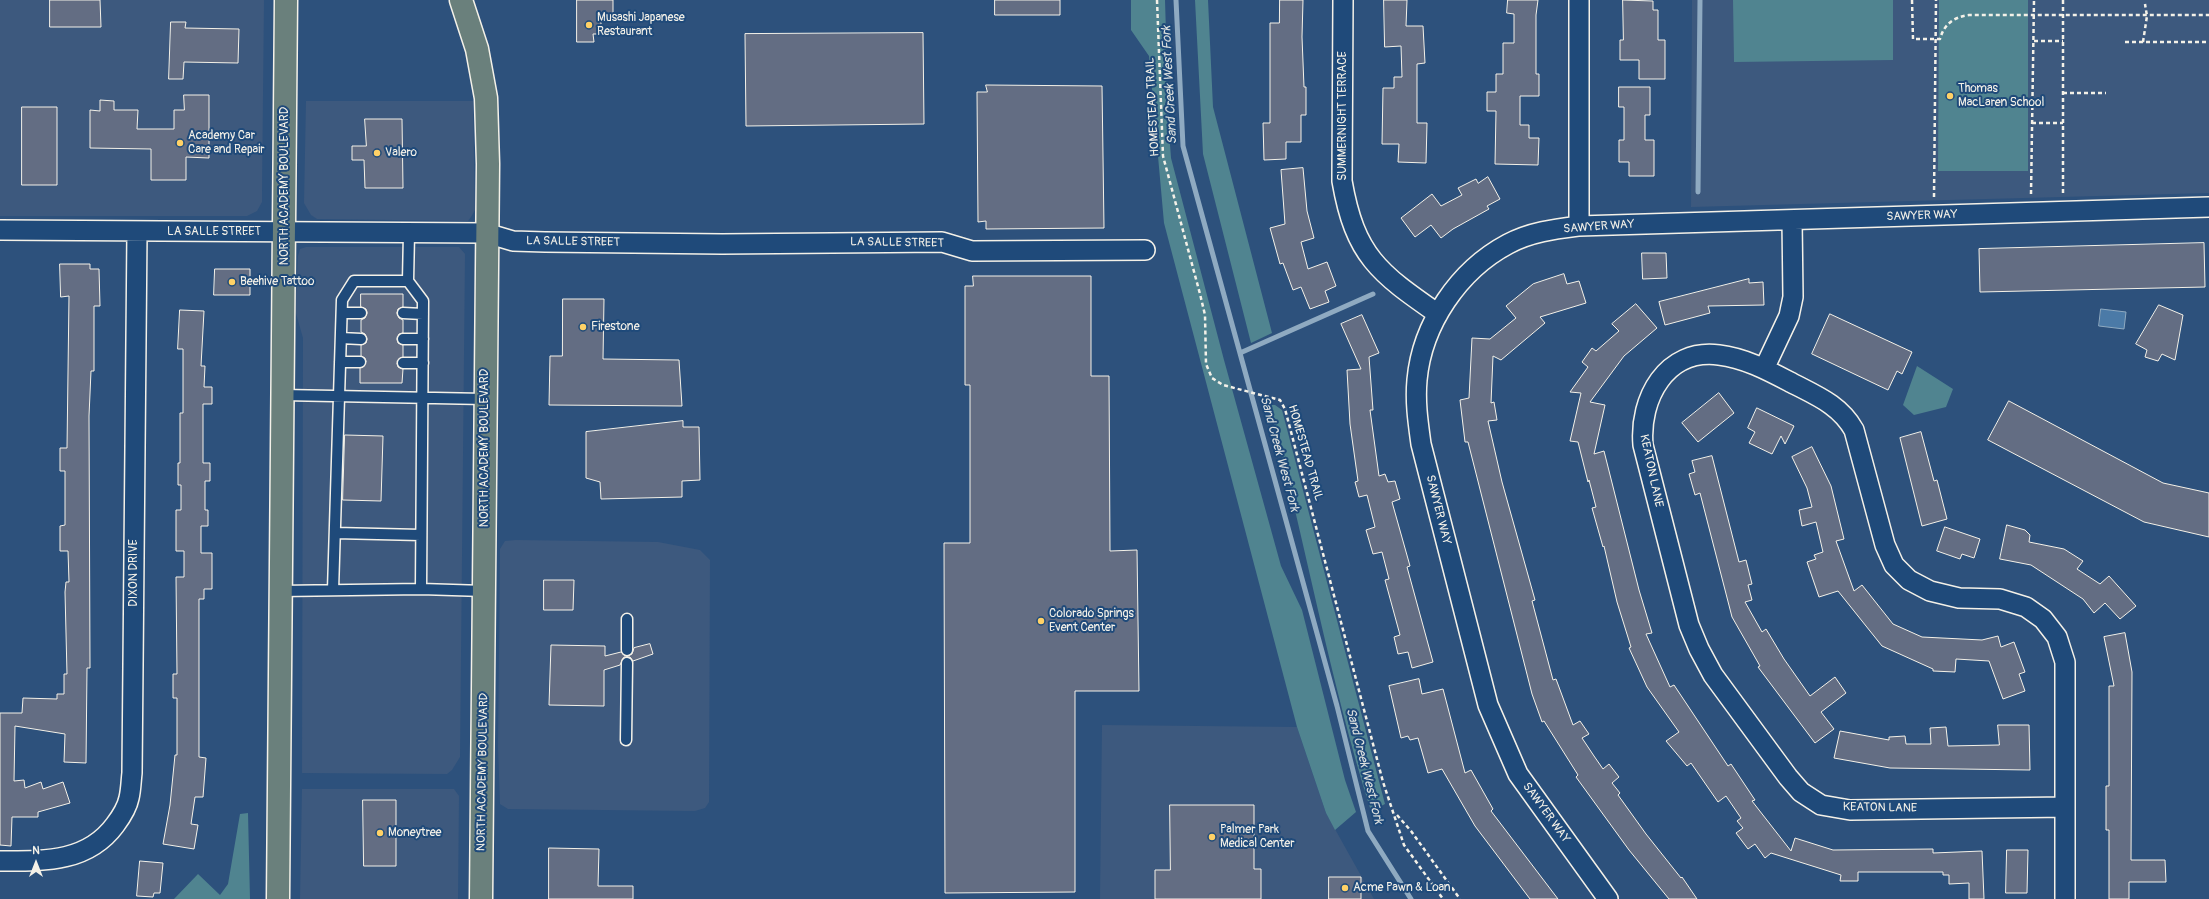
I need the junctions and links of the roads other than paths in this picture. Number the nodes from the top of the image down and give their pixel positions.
1 (286, 0) edge
2 (461, 0) edge
3 (1343, 0) edge
4 (1579, 0) edge
5 (2209, 207) edge
6 (1792, 220) junction
7 (1578, 226) junction
8 (0, 230) edge
9 (137, 231) junction
10 (284, 232) junction
11 (409, 233) junction
12 (486, 233) junction
13 (1145, 250) dead end
14 (408, 281) junction
15 (342, 313) junction
16 (361, 313) dead end
17 (403, 313) dead end
18 (423, 314) junction
19 (1438, 314) junction
20 (341, 338) junction
21 (361, 339) dead end
22 (403, 339) dead end
23 (423, 339) junction
24 (340, 362) junction
25 (360, 362) dead end
26 (403, 363) dead end
27 (422, 363) junction
28 (1764, 369) junction
29 (283, 395) junction
30 (339, 397) junction
31 (422, 399) junction
32 (485, 399) junction
33 (335, 533) junction
34 (422, 534) junction
35 (421, 589) junction
36 (333, 590) junction
37 (280, 591) junction
38 (484, 591) junction
39 (627, 619) dead end
40 (627, 650) dead end
41 (627, 663) dead end
42 (626, 740) dead end
43 (2065, 808) junction
44 (0, 861) edge
45 (278, 899) edge
46 (481, 899) edge
47 (1608, 899) edge
48 (2065, 899) edge

1 - 10 highway, NORTH ACADEMY BOULEVARD
2 - 12 highway, NORTH ACADEMY BOULEVARD
3 - 19 street, SUMMERNIGHT TERRACE
4 - 7 street
5 - 6 street, SAWYER WAY
6 - 7 street, SAWYER WAY
6 - 28 street
7 - 19 street, SAWYER WAY
8 - 9 street, LA SALLE STREET
9 - 10 street, LA SALLE STREET
9 - 44 street, DIXON DRIVE
10 - 11 street, LA SALLE STREET
10 - 29 highway, NORTH ACADEMY BOULEVARD
11 - 12 street, LA SALLE STREET
11 - 14 lane
12 - 13 street, LA SALLE STREET
12 - 32 highway, NORTH ACADEMY BOULEVARD
14 - 15 lane
14 - 18 lane
15 - 16 lane
15 - 20 lane
17 - 18 lane
18 - 23 lane
19 - 47 street, SAWYER WAY
20 - 21 lane
20 - 24 lane
22 - 23 lane
23 - 27 lane
24 - 25 lane
24 - 30 lane
26 - 27 lane
27 - 31 lane
28 - 43 street, KEATON LANE
28 - 43 street, KEATON LANE
29 - 30 lane
29 - 37 highway, NORTH ACADEMY BOULEVARD
30 - 31 lane
30 - 33 lane
31 - 32 lane
31 - 34 lane
32 - 38 highway, NORTH ACADEMY BOULEVARD
33 - 34 lane
33 - 36 lane
34 - 35 lane
35 - 36 lane
35 - 38 lane
36 - 37 lane
37 - 45 highway, NORTH ACADEMY BOULEVARD
38 - 46 highway, NORTH ACADEMY BOULEVARD
39 - 40 lane
41 - 42 lane
43 - 48 street, KEATON LANE

